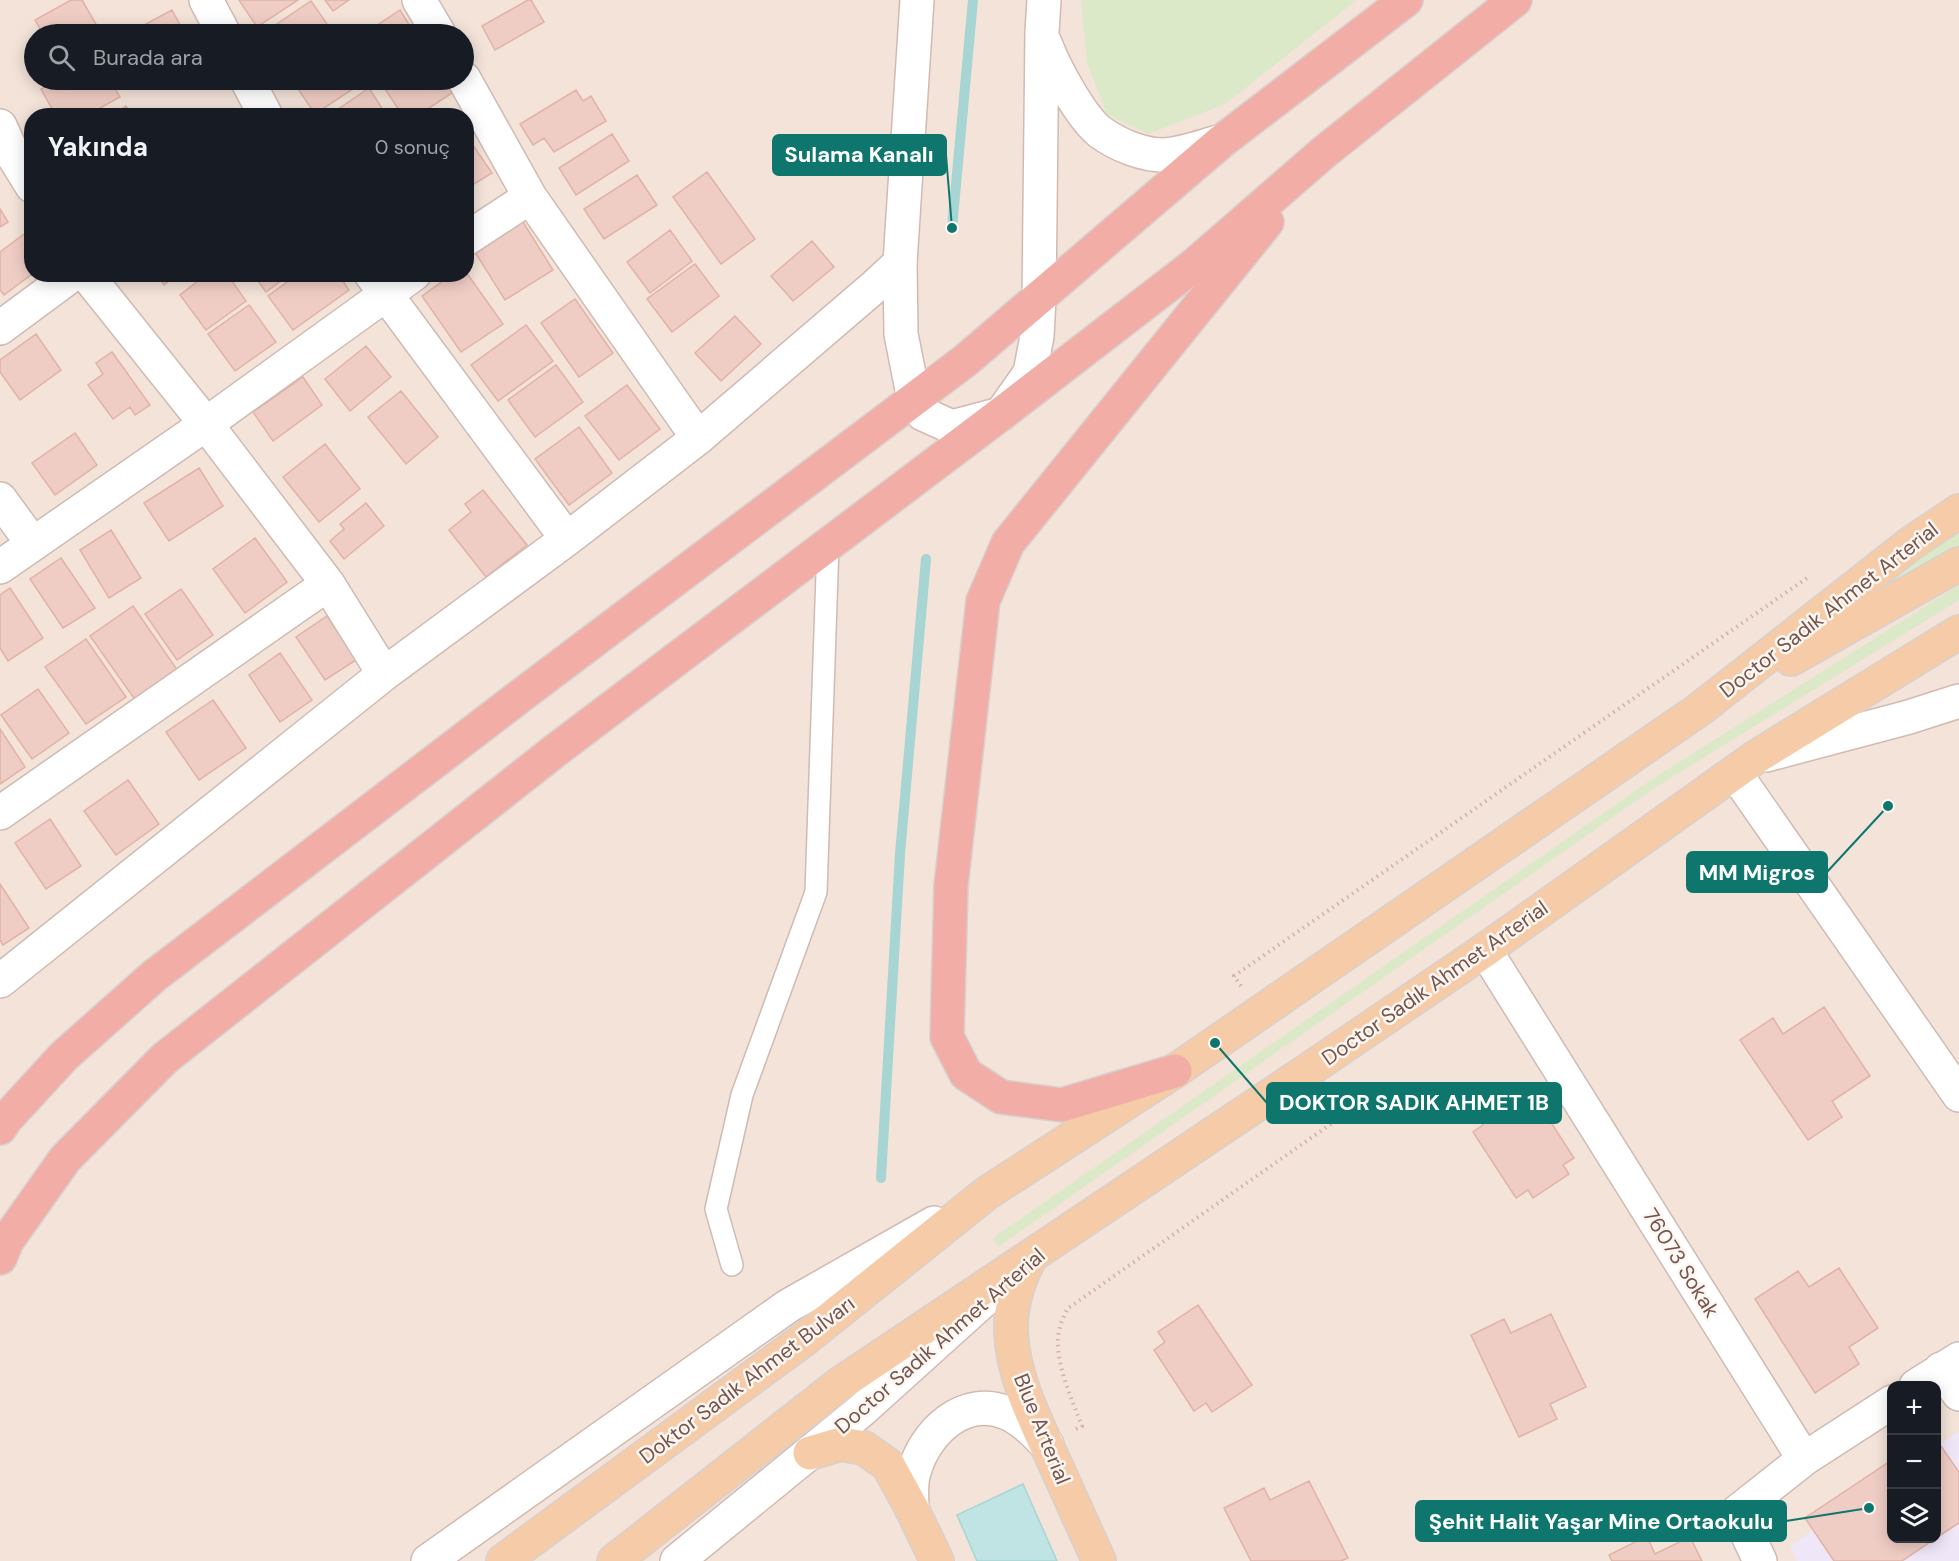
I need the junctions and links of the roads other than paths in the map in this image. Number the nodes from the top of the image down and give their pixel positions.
1 (206, 0) edge
2 (419, 0) edge
3 (918, 0) edge
4 (1044, 0) edge
5 (1406, 0) edge
6 (1515, 0) edge
7 (219, 24) edge
8 (433, 24) edge
9 (1042, 32) junction
10 (252, 90) edge
11 (470, 90) edge
12 (262, 108) edge
13 (0, 126) edge
14 (1222, 141) junction
15 (1323, 153) junction
16 (24, 173) edge
17 (530, 197) junction
18 (474, 234) edge
19 (900, 263) junction
20 (62, 282) edge
21 (92, 282) edge
22 (378, 284) edge
23 (1039, 299) junction
24 (0, 328) edge
25 (914, 400) junction
26 (1001, 414) junction
27 (206, 424) junction
28 (698, 438) junction
29 (0, 499) edge
30 (1959, 511) edge
31 (567, 539) junction
32 (33, 544) junction
33 (828, 545) junction
34 (1959, 564) edge
35 (0, 567) edge
36 (328, 584) junction
37 (1959, 632) edge
38 (384, 674) junction
39 (1959, 701) edge
40 (1700, 709) junction
41 (1745, 765) junction
42 (0, 813) edge
43 (1485, 950) junction
44 (0, 981) edge
45 (1175, 1071) junction
46 (1959, 1095) edge
47 (0, 1128) edge
48 (987, 1193) junction
49 (0, 1258) edge
50 (1030, 1258) junction
51 (732, 1265) dead end
52 (1887, 1405) edge
53 (1057, 1439) junction
54 (810, 1453) junction
55 (1804, 1459) junction
56 (912, 1509) junction
57 (428, 1561) edge
58 (503, 1561) edge
59 (614, 1561) edge
60 (677, 1561) edge
61 (936, 1561) edge
62 (1099, 1561) edge
63 (1760, 1561) edge

1 - 7 street
2 - 8 street
3 - 19 street
4 - 9 street
5 - 14 highway
6 - 15 highway
9 - 14 street
9 - 23 street
10 - 12 street
11 - 17 street
13 - 16 street
14 - 23 highway
15 - 26 highway
15 - 45 highway
17 - 18 street
17 - 28 street
19 - 25 street
19 - 28 street
20 - 24 street
21 - 27 street
22 - 27 street
22 - 31 street
23 - 25 highway
23 - 26 street
25 - 26 street
25 - 47 highway
26 - 33 highway
27 - 32 street
27 - 36 street
28 - 31 street
29 - 32 street
30 - 40 main road, Doctor Sadık Ahmet Arterial
31 - 38 street
32 - 35 street
33 - 49 highway
33 - 51 lane
34 - 40 main road, Doctor Sadık Ahmet Arterial
36 - 38 street
36 - 42 street
37 - 41 main road, Doctor Sadık Ahmet Arterial
38 - 44 street
39 - 41 street
40 - 45 main road, Doctor Sadık Ahmet Arterial
41 - 43 main road, Doctor Sadık Ahmet Arterial
41 - 46 street
43 - 50 main road, Doctor Sadık Ahmet Arterial
43 - 55 street, 76073 Sokak
45 - 48 main road, Doctor Sadık Ahmet Arterial
48 - 57 street, Doctor Sadık Ahmet Arterial
48 - 58 main road, Doktor Sadık Ahmet Bulvarı
50 - 53 main road, Blue Arterial
50 - 54 street, Doctor Sadık Ahmet Arterial
50 - 59 main road
52 - 55 street
53 - 56 street
53 - 62 main road, Blue Arterial
54 - 56 main road
54 - 60 street, Doctor Sadık Ahmet Arterial
55 - 63 street
56 - 61 main road

